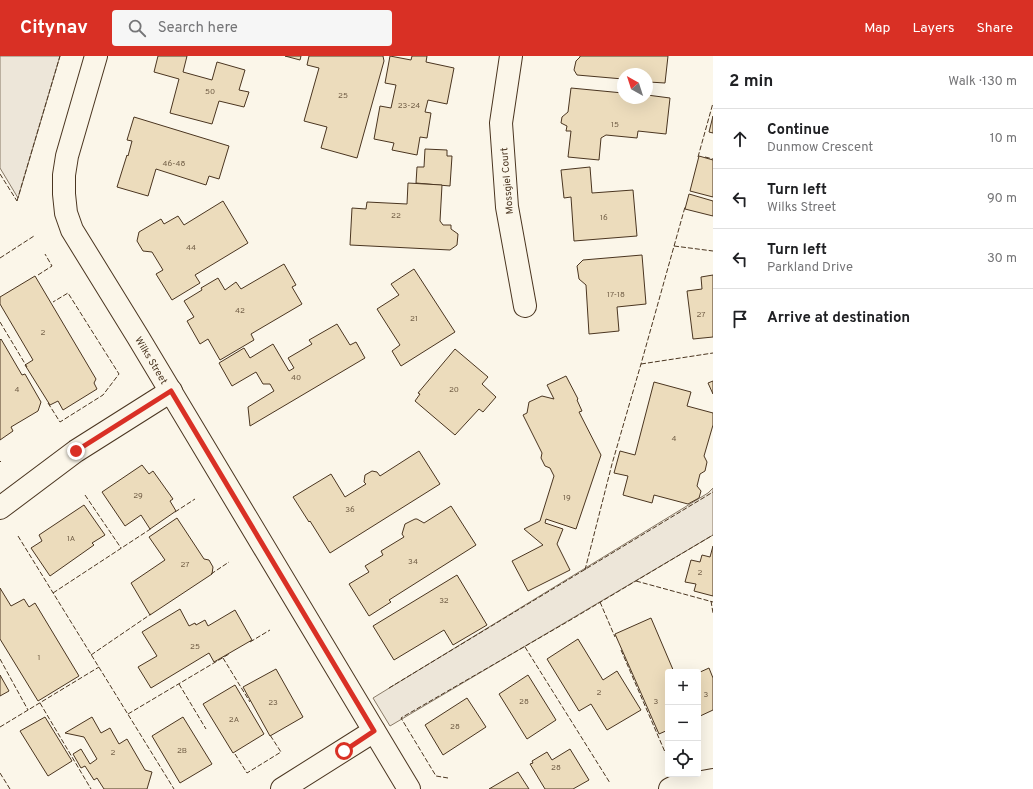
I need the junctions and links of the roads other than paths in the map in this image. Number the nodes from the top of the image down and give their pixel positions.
1 (96, 56) edge
2 (511, 56) edge
3 (525, 306) dead end
4 (171, 391) junction
5 (0, 508) edge
6 (374, 731) junction
7 (713, 780) edge
8 (282, 789) edge
9 (409, 789) edge
10 (670, 789) edge

1 - 4 street, Wilks Street
2 - 3 street, Mossgiel Court
4 - 5 street
4 - 6 street, Wilks Street
6 - 8 street
6 - 9 street, Wilks Street
7 - 10 street

